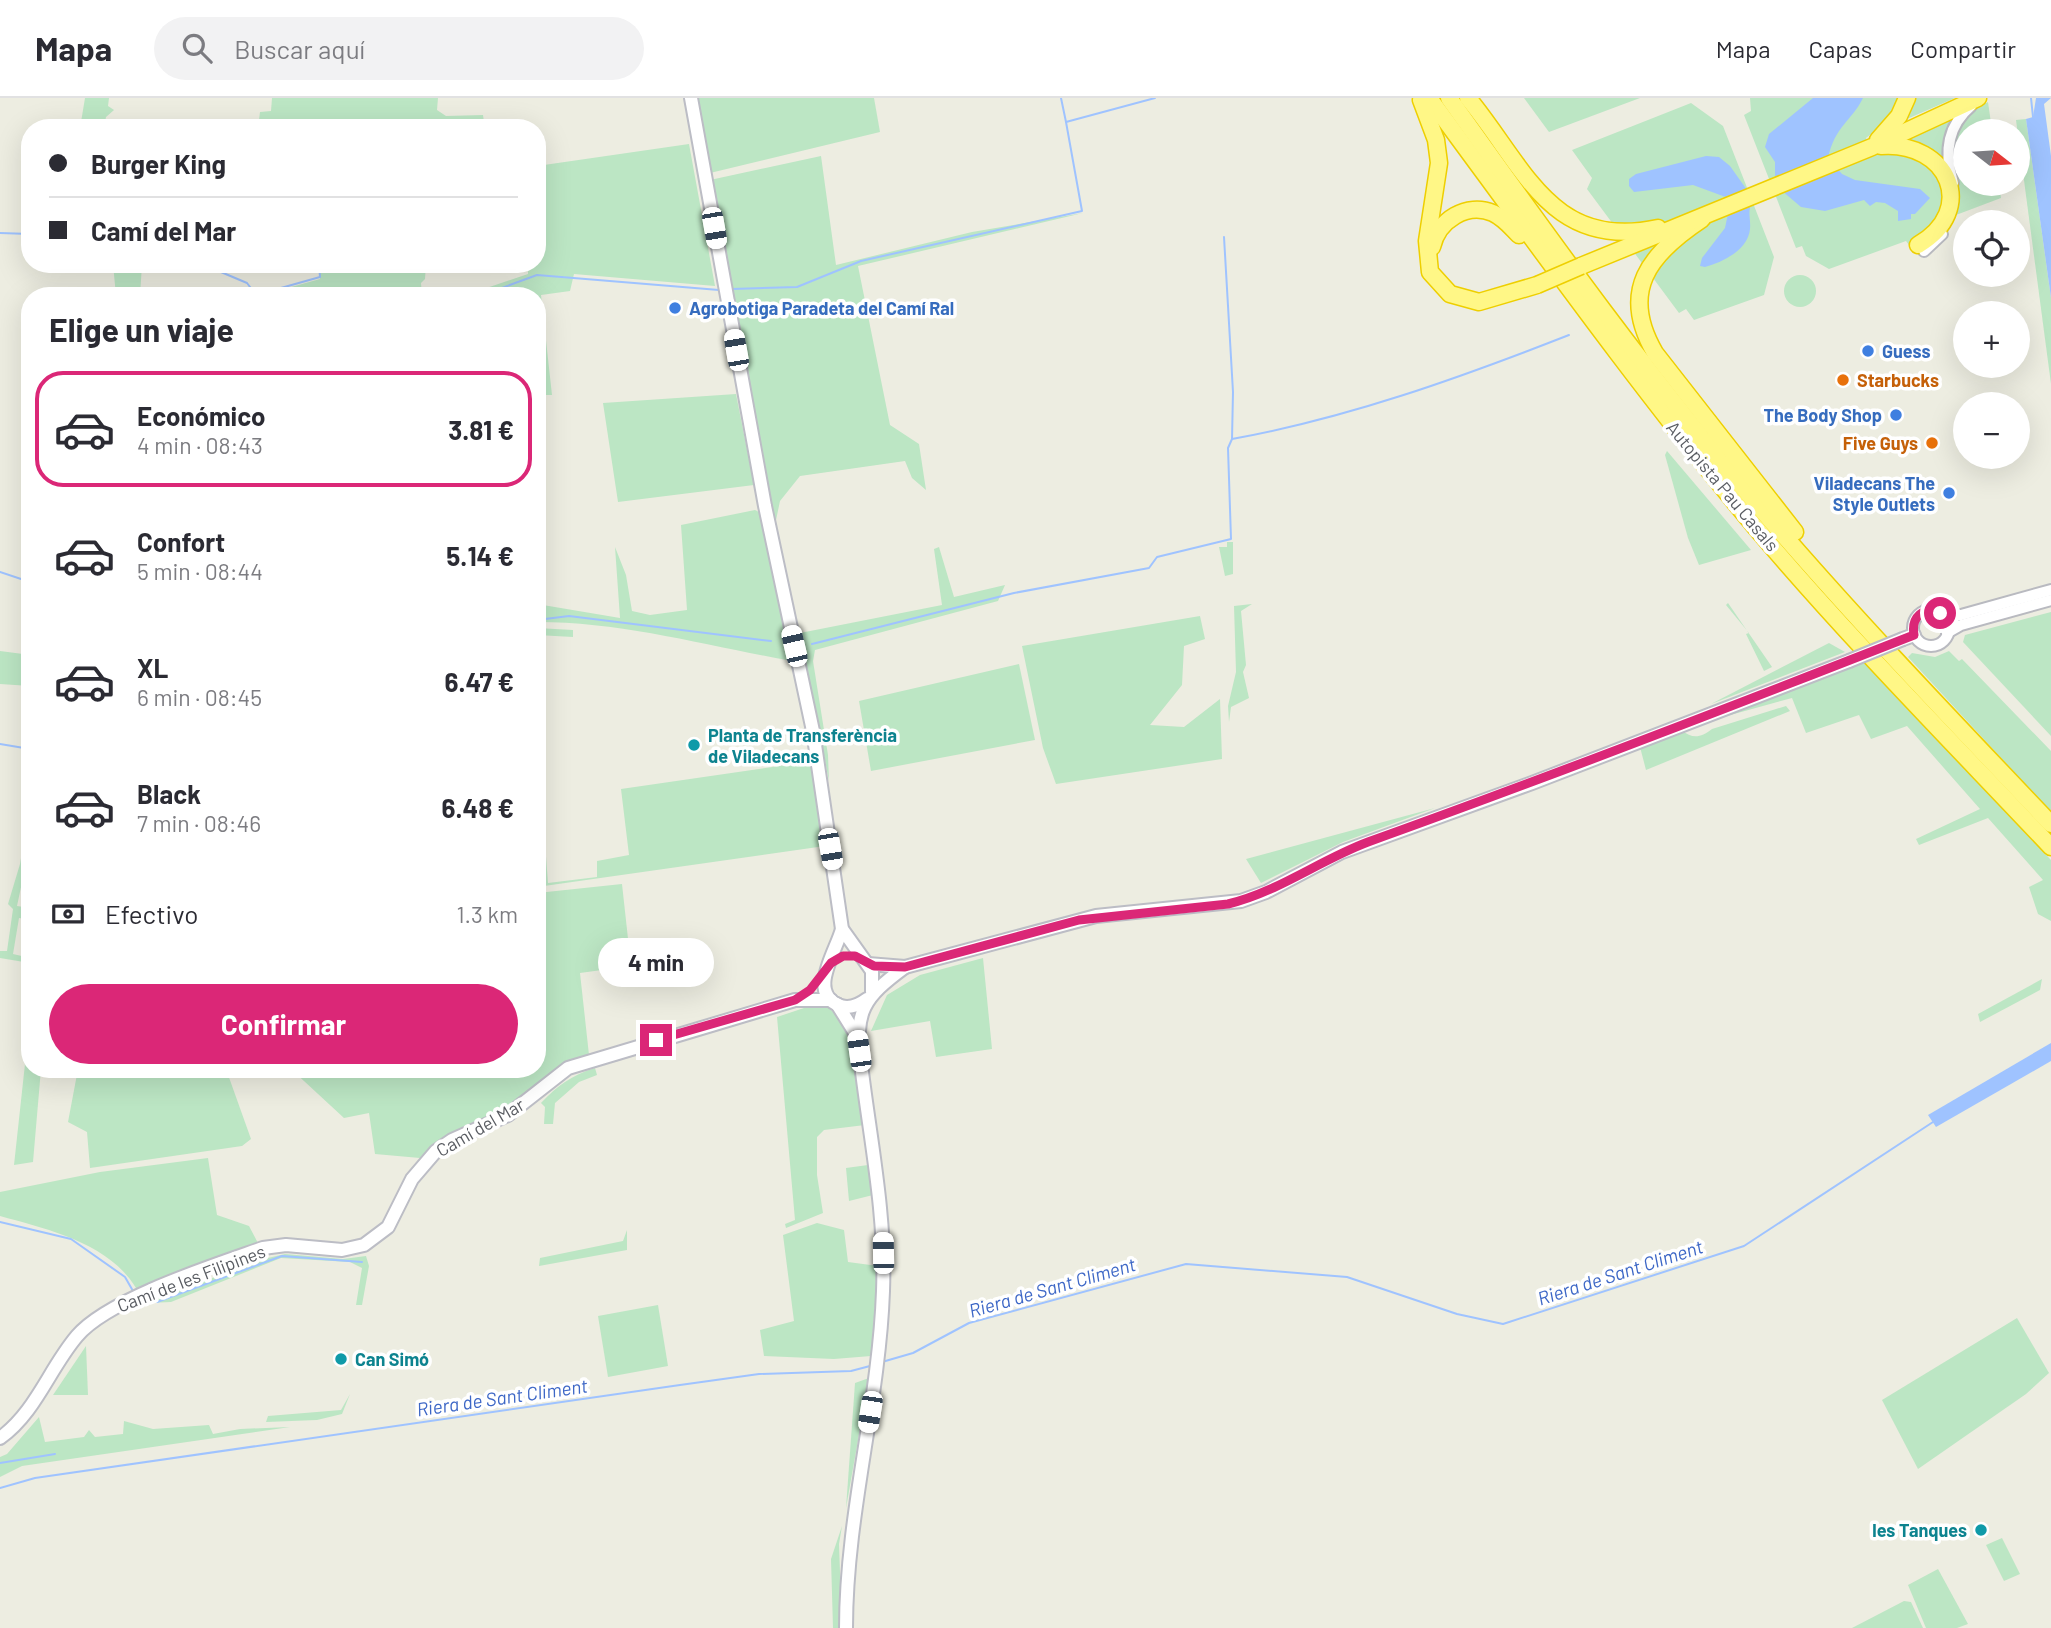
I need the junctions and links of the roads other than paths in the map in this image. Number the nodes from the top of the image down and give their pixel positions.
1 (691, 98) edge
2 (1420, 98) edge
3 (1429, 98) edge
4 (1449, 98) edge
5 (1468, 98) edge
6 (1907, 98) edge
7 (1980, 98) edge
8 (1872, 147) junction
9 (1702, 219) junction
10 (1921, 248) joint
11 (1550, 266) junction
12 (1436, 280) junction
13 (2051, 590) edge
14 (1838, 595) junction
15 (2051, 600) edge
16 (1943, 615) junction
17 (1947, 633) junction
18 (1909, 637) junction
19 (2051, 824) edge
20 (2051, 847) edge
21 (842, 929) junction
22 (832, 962) junction
23 (865, 962) junction
24 (905, 967) junction
25 (824, 974) junction
26 (869, 996) junction
27 (795, 1000) junction
28 (834, 1002) junction
29 (857, 1036) junction
30 (275, 1246) joint
31 (0, 1438) edge
32 (846, 1628) edge

1 - 21 main road
2 - 12 highway
3 - 11 highway, Autopista Pau Casals
4 - 14 highway, Autopista Pau Casals
5 - 9 highway
6 - 8 highway
7 - 8 highway
7 - 10 street
8 - 9 highway
8 - 10 highway
9 - 12 highway, bridge
9 - 14 highway
11 - 12 highway
11 - 20 highway, Autopista Pau Casals
13 - 16 street
14 - 19 highway, Autopista Pau Casals
15 - 17 street
16 - 17 street
16 - 18 street
17 - 18 street
18 - 24 main road, bridge
21 - 22 main road
21 - 23 main road
22 - 23 main road
22 - 25 main road
23 - 24 main road
23 - 26 main road
24 - 26 main road
25 - 27 main road, Camí del Mar
25 - 28 main road
26 - 28 main road
26 - 29 main road
27 - 28 main road, Camí del Mar
27 - 30 main road, Camí del Mar
28 - 29 main road
29 - 32 main road
30 - 31 main road, Camí de les Filipines

